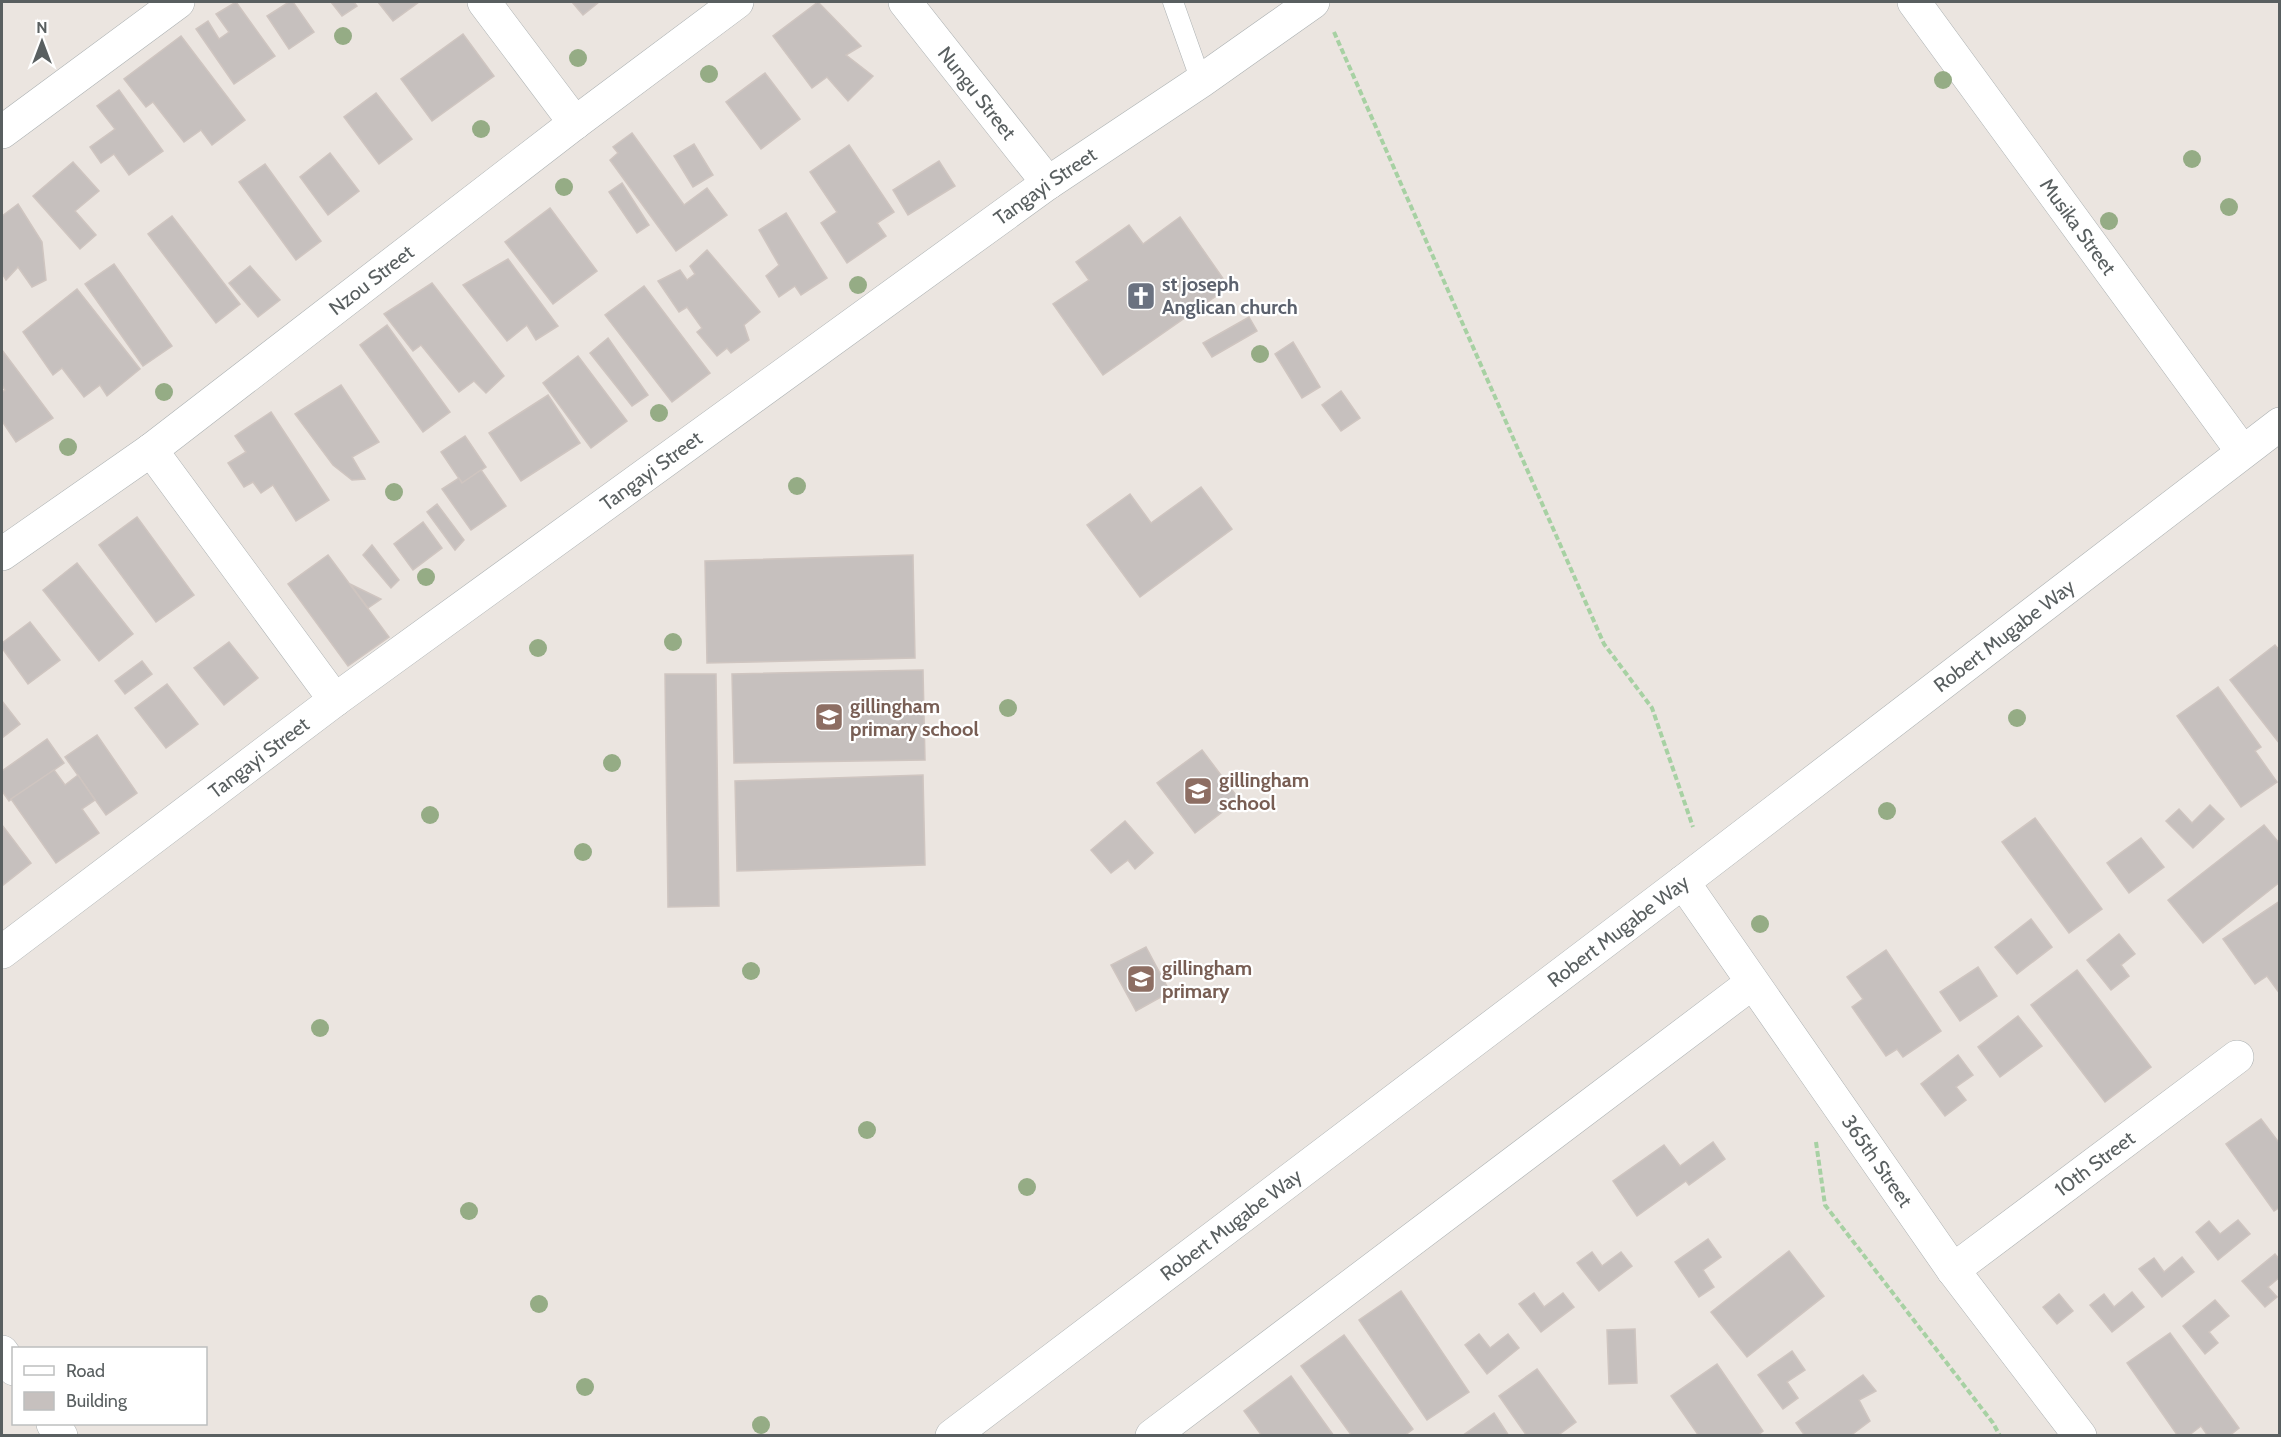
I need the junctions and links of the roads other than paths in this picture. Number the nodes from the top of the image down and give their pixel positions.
1 (178, 2) edge
2 (484, 2) edge
3 (737, 2) edge
4 (906, 2) edge
5 (1173, 2) edge
6 (1914, 2) edge
7 (1321, 12) edge
8 (1201, 81) junction
9 (575, 123) junction
10 (2, 132) edge
11 (1048, 183) junction
12 (2280, 424) edge
13 (151, 450) junction
14 (2242, 451) junction
15 (2, 554) edge
16 (335, 700) junction
17 (1683, 882) junction
18 (2, 952) edge
19 (1752, 983) junction
20 (2237, 1057) dead end
21 (1953, 1270) junction
22 (952, 1436) edge
23 (1152, 1436) edge
24 (2080, 1436) edge

1 - 10 street
2 - 9 street
3 - 9 street, Nzou Street
4 - 11 street, Nungu Street
5 - 8 lane
6 - 14 street, Musika Street
7 - 8 street, Tangayi Street
8 - 11 street, Tangayi Street
9 - 13 street, Nzou Street
11 - 16 street, Tangayi Street
12 - 14 street, Robert Mugabe Way
13 - 15 street, Nzou Street
13 - 16 street
14 - 17 street, Robert Mugabe Way
16 - 18 street, Tangayi Street
17 - 19 street, 365th Street
17 - 22 street, Robert Mugabe Way
19 - 21 street, 365th Street
19 - 23 street
20 - 21 street, 10th Street
21 - 24 street, 365th Street

